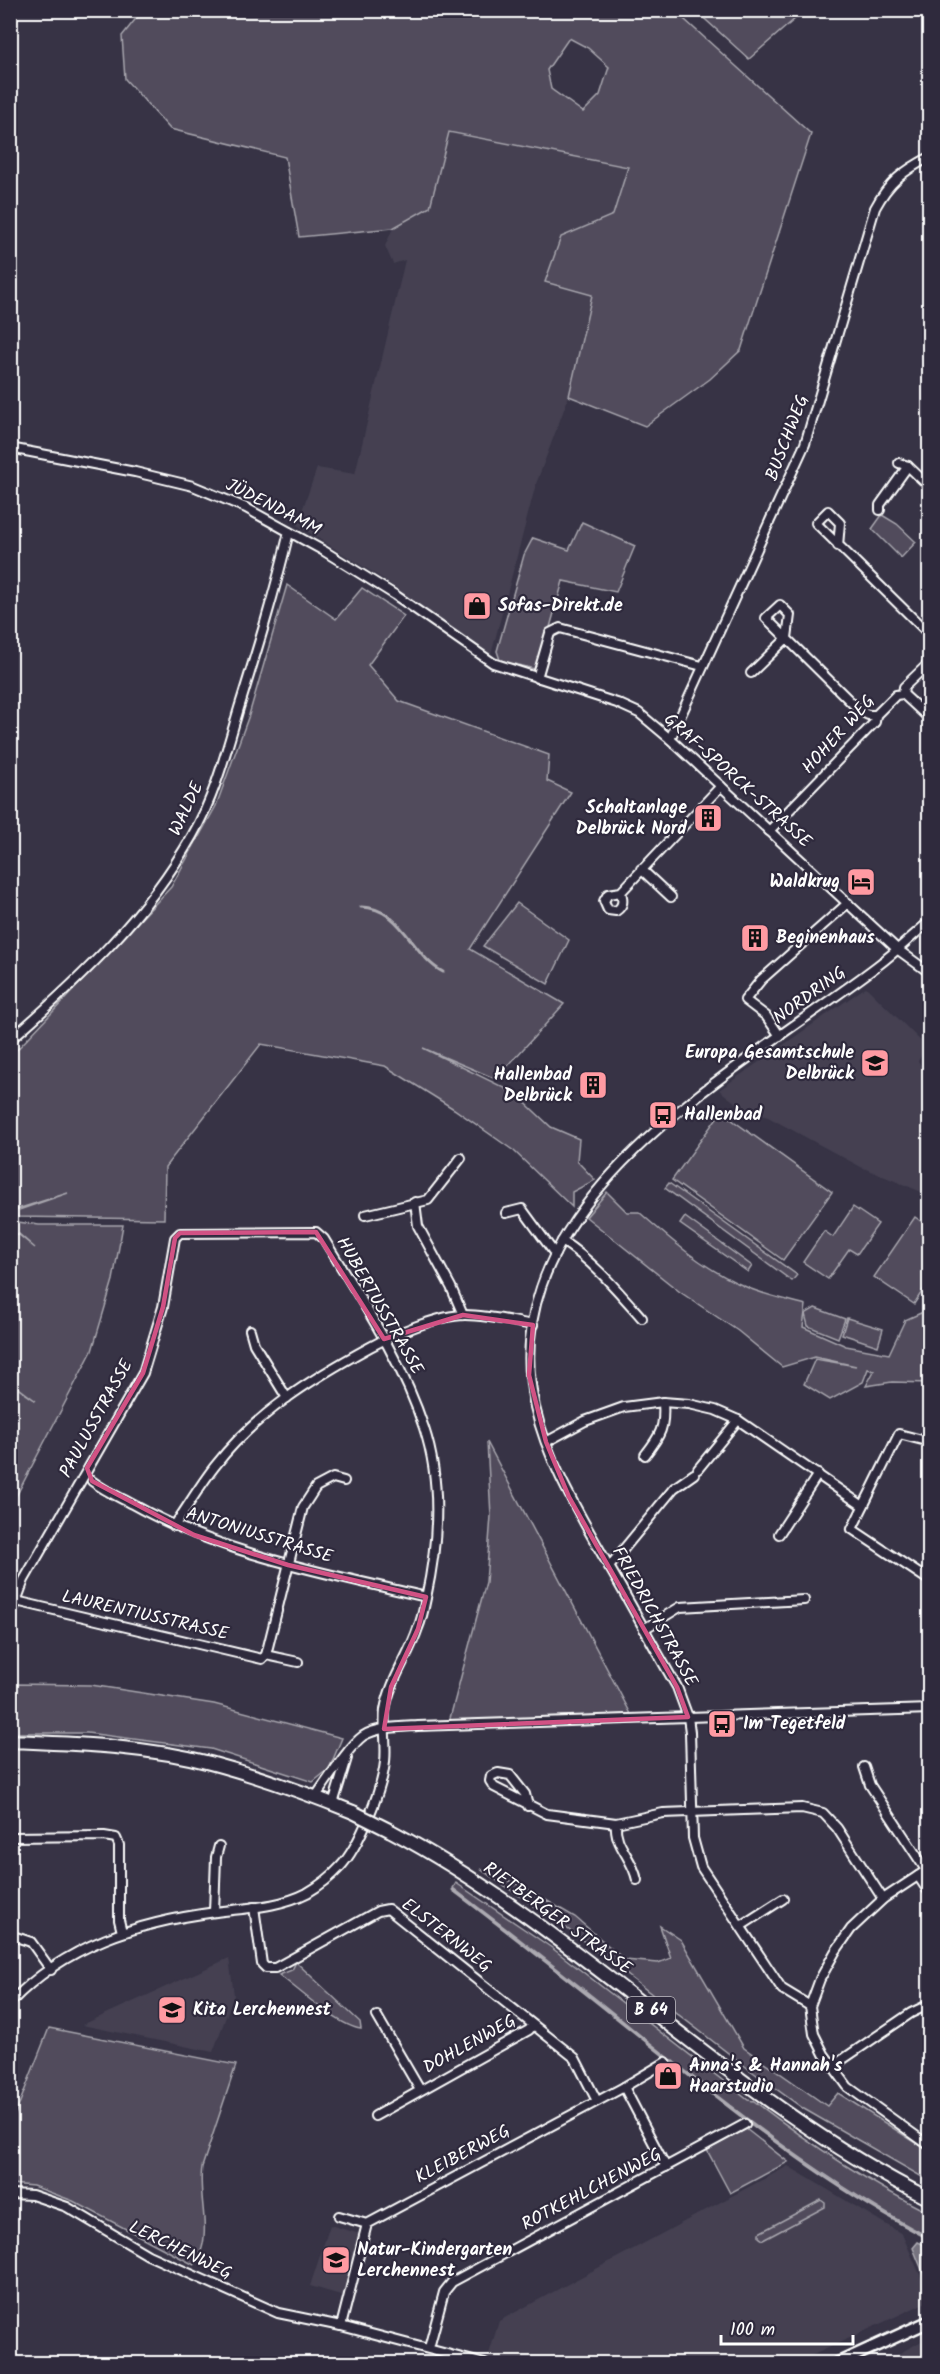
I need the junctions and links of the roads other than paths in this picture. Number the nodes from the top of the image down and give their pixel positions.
1 (930, 157) edge
2 (10, 448) edge
3 (930, 487) edge
4 (880, 510) dead end
5 (289, 532) junction
6 (838, 546) dead end
7 (930, 635) edge
8 (930, 662) edge
9 (493, 663) joint
10 (702, 666) junction
11 (751, 673) dead end
12 (537, 678) junction
13 (903, 694) junction
14 (876, 715) junction
15 (930, 719) edge
16 (670, 739) junction
17 (721, 786) junction
18 (769, 831) junction
19 (641, 869) junction
20 (621, 892) dead end
21 (671, 897) dead end
22 (848, 903) junction
23 (930, 921) edge
24 (897, 949) junction
25 (930, 973) edge
26 (780, 1036) junction
27 (10, 1040) edge
28 (461, 1158) dead end
29 (415, 1202) junction
30 (506, 1213) dead end
31 (365, 1215) dead end
32 (188, 1233) joint
33 (562, 1241) junction
34 (555, 1254) junction
35 (463, 1315) junction
36 (642, 1318) dead end
37 (533, 1325) junction
38 (250, 1329) dead end
39 (384, 1339) junction
40 (287, 1398) junction
41 (663, 1402) junction
42 (738, 1420) junction
43 (546, 1442) junction
44 (930, 1442) edge
45 (645, 1455) dead end
46 (87, 1468) junction
47 (818, 1474) junction
48 (92, 1481) junction
49 (344, 1481) dead end
50 (80, 1482) junction
51 (864, 1506) junction
52 (174, 1526) junction
53 (779, 1534) dead end
54 (288, 1564) junction
55 (609, 1566) junction
56 (930, 1581) edge
57 (426, 1597) junction
58 (804, 1600) dead end
59 (16, 1601) junction
60 (10, 1618) edge
61 (644, 1629) junction
62 (267, 1655) junction
63 (298, 1662) dead end
64 (930, 1709) edge
65 (688, 1717) junction
66 (384, 1729) junction
67 (10, 1741) edge
68 (348, 1754) junction
69 (864, 1767) dead end
70 (316, 1796) junction
71 (333, 1804) junction
72 (528, 1806) junction
73 (692, 1812) junction
74 (616, 1823) junction
75 (10, 1837) edge
76 (219, 1846) dead end
77 (928, 1869) edge
78 (918, 1876) junction
79 (637, 1880) dead end
80 (930, 1894) edge
81 (783, 1899) dead end
82 (883, 1899) junction
83 (254, 1907) junction
84 (213, 1912) junction
85 (741, 1926) junction
86 (122, 1932) junction
87 (10, 1935) edge
88 (51, 1970) junction
89 (10, 2003) edge
90 (930, 2004) edge
91 (810, 2006) junction
92 (377, 2016) dead end
93 (533, 2025) junction
94 (666, 2062) dead end
95 (833, 2066) junction
96 (624, 2087) junction
97 (420, 2090) junction
98 (597, 2101) junction
99 (375, 2116) dead end
100 (745, 2124) dead end
101 (930, 2146) edge
102 (666, 2167) junction
103 (10, 2194) edge
104 (930, 2199) edge
105 (339, 2216) dead end
106 (367, 2224) junction
107 (930, 2321) edge
108 (341, 2326) junction
109 (429, 2348) junction
110 (485, 2364) edge
111 (836, 2364) edge

1 - 10 street, BUSCHWEG
2 - 5 street, JÜDENDAMM
3 - 4 street
5 - 9 street, JÜDENDAMM
5 - 27 street, WALDE
6 - 7 street
8 - 13 street, HOHER WEG
9 - 12 street, GRAF-SPORCK-STRASSE
10 - 12 street
10 - 16 street, BUSCHWEG
11 - 14 street
12 - 16 street, GRAF-SPORCK-STRASSE
13 - 14 street, HOHER WEG
13 - 15 street
14 - 18 street, HOHER WEG
16 - 17 street, GRAF-SPORCK-STRASSE
17 - 18 street, GRAF-SPORCK-STRASSE
17 - 19 street
18 - 22 street, GRAF-SPORCK-STRASSE
19 - 20 street
19 - 21 street
22 - 24 street, GRAF-SPORCK-STRASSE
22 - 26 street
23 - 24 street, NORDRING
24 - 25 street, GRAF-SPORCK-STRASSE
24 - 26 street, NORDRING
26 - 33 street, NORDRING
28 - 29 street
29 - 31 street
29 - 35 street
30 - 34 street
32 - 39 street, HUBERTUSSTRASSE
32 - 46 street, PAULUSSTRASSE
33 - 34 street
33 - 36 street
34 - 37 street, FRIEDRICHSTRASSE
35 - 37 street
35 - 39 street
37 - 43 street, FRIEDRICHSTRASSE
38 - 40 street
39 - 40 street
39 - 57 street, HUBERTUSSTRASSE
40 - 52 street
41 - 42 street
41 - 43 street
41 - 45 street
42 - 47 street
42 - 55 street
43 - 55 street, FRIEDRICHSTRASSE
44 - 51 street
46 - 48 street
46 - 50 street, PAULUSSTRASSE
47 - 51 street
47 - 53 street
48 - 50 street
48 - 52 street, ANTONIUSSTRASSE
49 - 54 street
50 - 59 street, PAULUSSTRASSE
51 - 56 street
52 - 54 street, ANTONIUSSTRASSE
54 - 57 street, ANTONIUSSTRASSE
54 - 62 street
55 - 61 street, FRIEDRICHSTRASSE
57 - 66 street, HUBERTUSSTRASSE
58 - 61 street
59 - 60 street, PAULUSSTRASSE
59 - 62 street, LAURENTIUSSTRASSE
61 - 65 street, FRIEDRICHSTRASSE
62 - 63 street, LAURENTIUSSTRASSE
64 - 65 street
65 - 66 street
65 - 73 street, FRIEDRICHSTRASSE
66 - 68 street
66 - 83 street, HUBERTUSSTRASSE
67 - 70 main road, RIETBERGER STRASSE / B 64
68 - 70 street
68 - 71 street
69 - 77 street
70 - 71 main road, RIETBERGER STRASSE / B 64
71 - 104 main road, RIETBERGER STRASSE / B 64, bridge
72 - 72 street
72 - 74 street
73 - 74 street
73 - 82 street
73 - 85 street, FRIEDRICHSTRASSE
74 - 79 street
75 - 86 street
76 - 84 street
77 - 78 street
78 - 80 street
78 - 82 street
81 - 85 street
82 - 91 street
83 - 84 street, HUBERTUSSTRASSE
83 - 93 street, ELSTERNWEG
84 - 86 street, HUBERTUSSTRASSE
85 - 91 street, FRIEDRICHSTRASSE
86 - 88 street, HUBERTUSSTRASSE
87 - 88 street
88 - 89 street, HUBERTUSSTRASSE
90 - 95 street
91 - 95 street
92 - 97 street, DOHLENWEG
93 - 97 street, DOHLENWEG
93 - 98 street, ELSTERNWEG
94 - 96 street, KLEIBERWEG
95 - 101 street
96 - 98 street, KLEIBERWEG
96 - 102 street
97 - 99 street, DOHLENWEG
98 - 106 street, KLEIBERWEG
100 - 102 street, ROTKEHLCHENWEG
102 - 109 street, ROTKEHLCHENWEG
103 - 108 street, LERCHENWEG
105 - 106 street
106 - 108 street
107 - 111 main road
108 - 109 street, LERCHENWEG
109 - 110 street, LERCHENWEG

